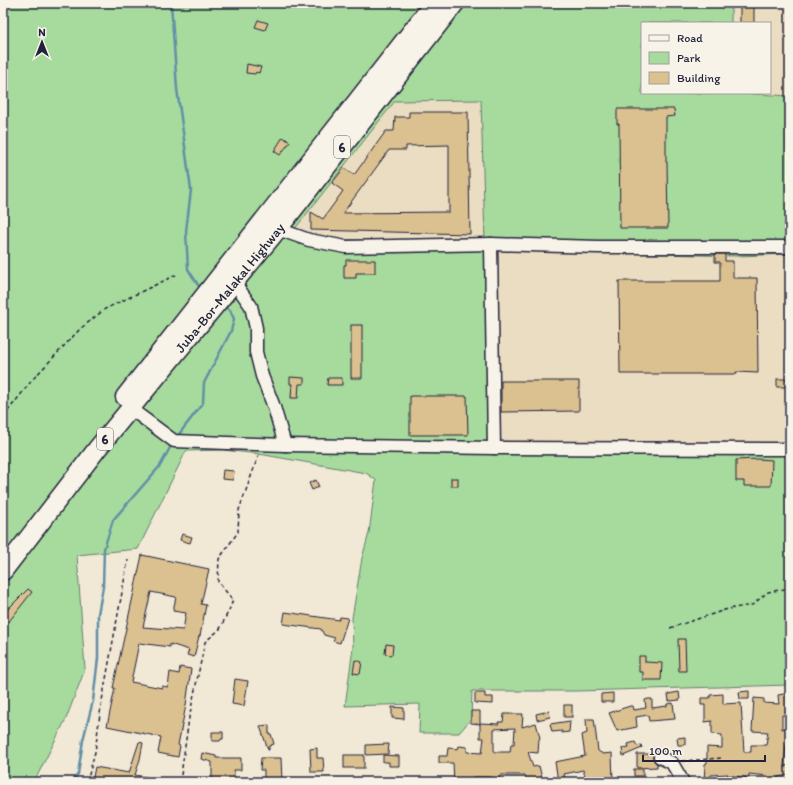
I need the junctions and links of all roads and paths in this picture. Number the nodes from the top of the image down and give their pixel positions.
1 (434, 3) edge
2 (454, 3) edge
3 (278, 230) junction
4 (491, 244) junction
5 (790, 247) edge
6 (176, 275) dead end
7 (227, 284) junction
8 (205, 308) junction
9 (131, 409) junction
10 (3, 417) edge
11 (285, 445) junction
12 (494, 448) junction
13 (790, 449) edge
14 (259, 454) dead end
15 (3, 554) edge
16 (128, 560) dead end
17 (3, 571) edge
18 (790, 588) edge
19 (670, 628) dead end
20 (660, 757) dead end
21 (722, 758) dead end
22 (672, 763) junction
23 (87, 782) edge
24 (180, 782) edge
25 (683, 782) edge

1 - 7 highway, Juba-Bor-Malakal Highway / 6
2 - 3 highway, Juba-Bor-Malakal Highway / 6
3 - 4 street
3 - 7 highway, Juba-Bor-Malakal Highway / 6
4 - 5 street
4 - 12 street
6 - 10 path
7 - 8 highway, Juba-Bor-Malakal Highway / 6
7 - 11 street
8 - 9 highway, Juba-Bor-Malakal Highway / 6
8 - 15 highway, Juba-Bor-Malakal Highway / 6
9 - 11 street
9 - 17 highway, Juba-Bor-Malakal Highway / 6
11 - 12 street
12 - 13 street
14 - 24 path
16 - 23 path
18 - 19 path
20 - 22 street
21 - 22 path
22 - 25 street

